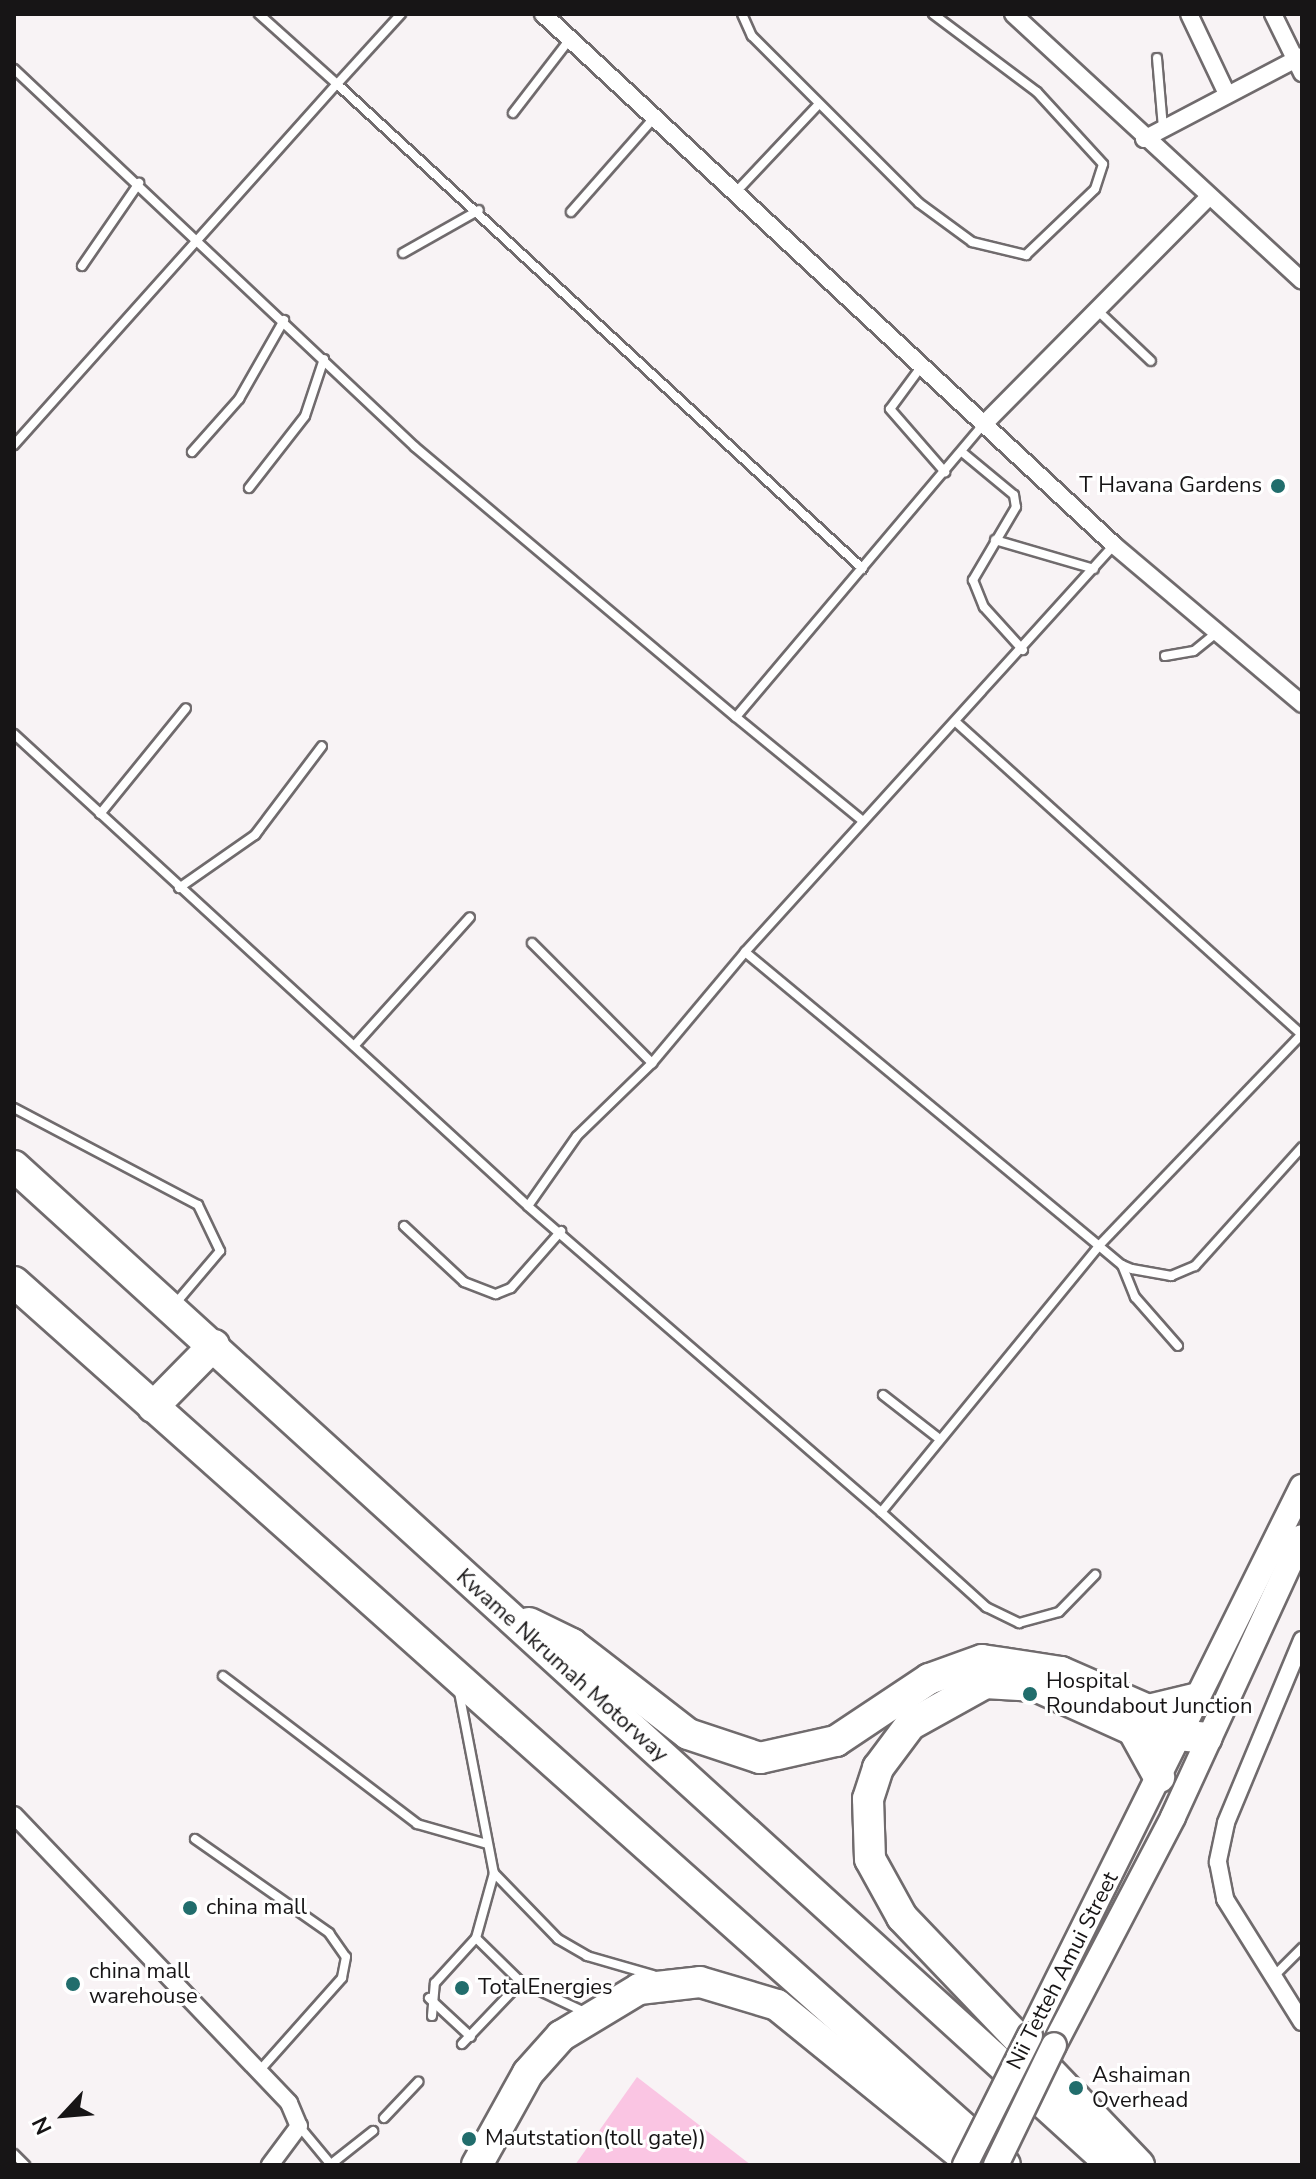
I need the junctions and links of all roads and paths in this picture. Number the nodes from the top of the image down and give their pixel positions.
1 (259, 14) edge
2 (401, 14) edge
3 (543, 14) edge
4 (742, 14) edge
5 (933, 14) edge
6 (1013, 14) edge
7 (1189, 14) edge
8 (1273, 14) edge
9 (570, 39) junction
10 (1157, 58) dead end
11 (1300, 63) edge
12 (14, 69) edge
13 (337, 84) junction
14 (1227, 94) junction
15 (818, 105) junction
16 (513, 113) dead end
17 (654, 118) junction
18 (1163, 129) junction
19 (1144, 139) junction
20 (139, 183) junction
21 (735, 193) junction
22 (1208, 198) junction
23 (479, 210) junction
24 (571, 212) dead end
25 (203, 241) junction
26 (403, 253) dead end
27 (82, 266) dead end
28 (1302, 281) edge
29 (1097, 310) junction
30 (284, 320) junction
31 (324, 359) junction
32 (1151, 361) dead end
33 (921, 367) junction
34 (983, 425) junction
35 (14, 445) edge
36 (192, 452) dead end
37 (962, 452) junction
38 (945, 472) junction
39 (249, 488) dead end
40 (995, 540) junction
41 (1114, 545) junction
42 (863, 569) junction
43 (1094, 569) junction
44 (1214, 635) junction
45 (1023, 650) junction
46 (1165, 656) dead end
47 (1302, 704) edge
48 (186, 708) dead end
49 (736, 717) junction
50 (958, 724) junction
51 (14, 734) edge
52 (322, 746) dead end
53 (100, 814) junction
54 (863, 821) junction
55 (179, 888) junction
56 (470, 917) dead end
57 (532, 943) dead end
58 (745, 952) junction
59 (1302, 1035) edge
60 (354, 1046) junction
61 (652, 1063) junction
62 (14, 1108) edge
63 (1302, 1147) edge
64 (14, 1166) edge
65 (528, 1206) junction
66 (404, 1226) dead end
67 (561, 1231) junction
68 (1099, 1246) junction
69 (1122, 1265) junction
70 (14, 1282) edge
71 (171, 1307) junction
72 (214, 1345) junction
73 (1178, 1346) dead end
74 (883, 1395) dead end
75 (153, 1407) junction
76 (937, 1437) junction
77 (1302, 1487) edge
78 (881, 1512) junction
79 (1302, 1537) edge
80 (1095, 1575) dead end
81 (496, 1607) junction
82 (1302, 1640) edge
83 (223, 1676) dead end
84 (455, 1676) junction
85 (1194, 1699) junction
86 (1133, 1730) junction
87 (1193, 1737) junction
88 (1159, 1777) junction
89 (14, 1815) edge
90 (195, 1839) dead end
91 (487, 1844) junction
92 (494, 1873) junction
93 (476, 1938) junction
94 (1302, 1948) edge
95 (1274, 1977) junction
96 (521, 1982) junction
97 (679, 1983) junction
98 (429, 1998) junction
99 (589, 2014) junction
100 (432, 2016) dead end
101 (1302, 2022) edge
102 (471, 2037) junction
103 (462, 2044) dead end
104 (260, 2070) junction
105 (418, 2082) dead end
106 (384, 2118) dead end
107 (299, 2126) junction
108 (373, 2131) dead end
109 (14, 2154) edge
110 (329, 2163) edge
111 (25, 2165) edge
112 (270, 2165) edge
113 (477, 2165) edge
114 (965, 2165) edge
115 (974, 2165) edge
116 (996, 2165) edge
117 (1005, 2165) edge
118 (1112, 2165) edge
119 (1139, 2165) edge

1 - 13 lane
2 - 13 lane
3 - 9 street
4 - 15 lane
5 - 15 lane
6 - 19 street
7 - 14 street
8 - 11 street
9 - 16 lane
9 - 17 street
10 - 18 lane
11 - 14 street
12 - 20 lane
13 - 23 lane
13 - 25 lane
14 - 18 street
15 - 21 lane
17 - 21 street
17 - 24 lane
18 - 19 street
19 - 22 street
20 - 25 lane
20 - 27 lane
21 - 33 street
22 - 28 street
22 - 29 street
23 - 26 lane
23 - 42 lane
25 - 30 lane
25 - 35 lane
29 - 32 lane
29 - 34 street
30 - 31 lane
30 - 36 lane
31 - 39 lane
31 - 49 lane
33 - 34 street
33 - 38 lane
34 - 37 lane
34 - 41 street
37 - 38 lane
37 - 40 lane
38 - 42 lane
40 - 43 lane
40 - 45 lane
41 - 43 lane
41 - 44 street
42 - 49 lane
43 - 45 lane
44 - 46 lane
44 - 47 street
45 - 50 lane
48 - 53 lane
49 - 54 lane
50 - 54 lane
50 - 59 lane
51 - 53 lane
52 - 55 lane
53 - 55 lane
54 - 58 lane
55 - 60 lane
56 - 60 lane
57 - 61 lane
58 - 61 lane
58 - 68 lane
59 - 68 lane
60 - 65 lane
61 - 65 lane
62 - 71 lane
63 - 69 lane
64 - 71 highway, Kwame Nkrumah Motorway
65 - 67 lane
66 - 67 lane
67 - 78 lane
68 - 69 lane
68 - 76 lane
69 - 73 lane
70 - 75 highway
71 - 72 highway, Kwame Nkrumah Motorway
72 - 75 highway
72 - 81 highway, Kwame Nkrumah Motorway
74 - 76 lane
75 - 84 highway
76 - 78 lane
77 - 85 main road
78 - 80 lane
79 - 87 main road
81 - 85 highway
81 - 118 highway, Kwame Nkrumah Motorway
82 - 95 street
83 - 91 lane
84 - 91 lane
84 - 117 highway
85 - 87 main road
86 - 87 highway
86 - 88 highway
86 - 119 highway
87 - 88 main road, Nii Tetteh Amui Street
87 - 116 main road, bridge
88 - 114 main road, Nii Tetteh Amui Street, bridge
89 - 104 street
90 - 104 lane
91 - 92 lane
92 - 93 lane
92 - 97 lane
93 - 96 lane
93 - 98 lane
94 - 95 lane
95 - 101 street
96 - 99 lane
96 - 102 lane
97 - 99 highway
97 - 115 highway
98 - 100 lane
98 - 102 lane
99 - 113 highway
102 - 103 lane
104 - 107 street
105 - 106 lane
107 - 110 lane
107 - 112 street
108 - 110 lane
109 - 111 lane

